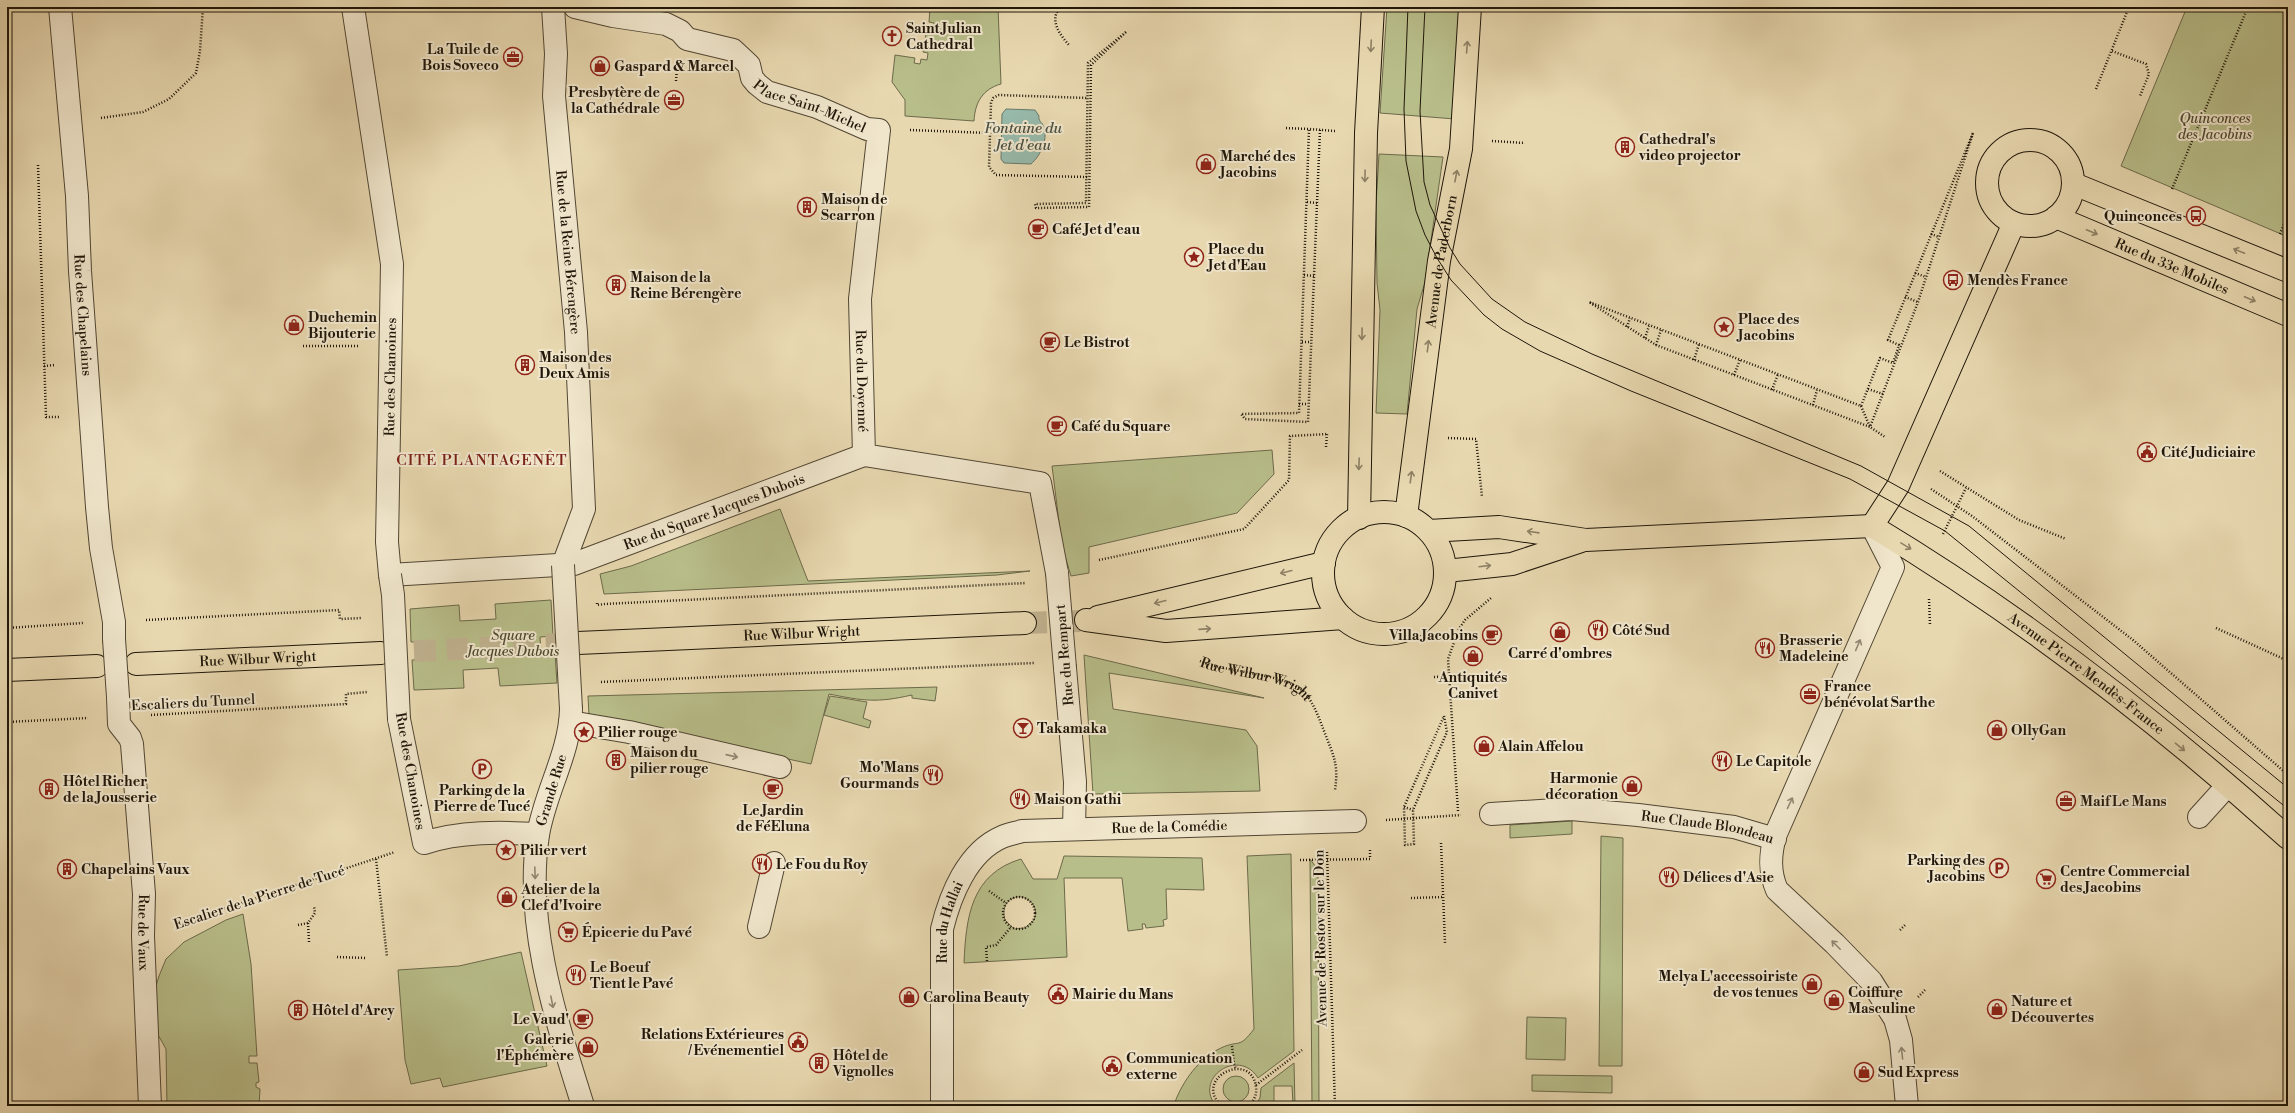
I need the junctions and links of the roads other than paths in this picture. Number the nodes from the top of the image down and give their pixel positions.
1 (60, 7) edge
2 (353, 7) edge
3 (553, 7) edge
4 (575, 7) edge
5 (1373, 7) edge
6 (1470, 7) edge
7 (879, 130) joint
8 (2074, 184) junction
9 (2056, 217) junction
10 (2014, 224) junction
11 (2288, 271) edge
12 (2288, 315) edge
13 (864, 455) junction
14 (1406, 516) junction
15 (1359, 518) junction
16 (1872, 526) junction
17 (1429, 531) junction
18 (1586, 540) junction
19 (1324, 563) junction
20 (562, 565) junction
21 (1446, 571) junction
22 (390, 575) junction
23 (1343, 618) junction
24 (1024, 623) tunnel mouth
25 (578, 643) tunnel mouth
26 (381, 653) tunnel mouth
27 (136, 664) dead end
28 (97, 666) dead end
29 (7, 670) edge
30 (118, 707) joint
31 (570, 716) junction
32 (780, 766) dead end
33 (2227, 786) junction
34 (1491, 814) dead end
35 (2199, 817) dead end
36 (1355, 821) dead end
37 (1074, 829) junction
38 (538, 834) junction
39 (2288, 838) edge
40 (1774, 839) junction
41 (988, 846) joint
42 (774, 863) dead end
43 (759, 927) dead end
44 (150, 1106) edge
45 (583, 1106) edge
46 (942, 1106) edge
47 (1907, 1106) edge

1 - 30 street, Rue des Chapelains, bridge
2 - 22 street, Rue des Chanoines
3 - 20 street, Rue de la Reine Bérengère
4 - 7 street, Place Saint-Michel
5 -> 15 main road
14 -> 6 main road, Avenue de Paderborn
7 - 13 street, Rue du Doyenné
8 - 9 main road
8 - 10 main road
11 -> 8 main road
9 - 10 main road
9 -> 12 main road, Rue du 33e Mobiles
10 - 16 main road
13 - 20 street, Rue du Square Jacques Dubois
13 - 37 street, Rue du Rempart, bridge
14 - 15 main road
14 - 17 main road
15 - 19 main road
16 - 18 main road
16 -> 33 main road, Avenue Pierre Mendès-France
40 -> 16 street
18 -> 17 main road
17 - 21 main road
21 -> 18 main road
19 - 23 main road
19 -> 23 main road
20 - 22 street
20 - 31 street, Grande Rue, bridge
21 - 23 main road
22 - 38 street, Rue des Chanoines, bridge
24 - 25 main road, Rue Wilbur Wright
26 - 27 main road, Rue Wilbur Wright
28 - 29 main road
30 - 44 street, Rue de Vaux
31 -> 32 street
31 - 38 street, Grande Rue
33 - 35 street
33 - 39 main road, Avenue Pierre Mendès-France
34 - 40 street, Rue Claude Blondeau
36 - 37 street, Rue de la Comédie
37 - 41 street, Rue de la Comédie
38 -> 45 street, Grande Rue
47 -> 40 street, Rue Claude Blondeau
41 - 46 street, Rue du Hallai
42 - 43 street

